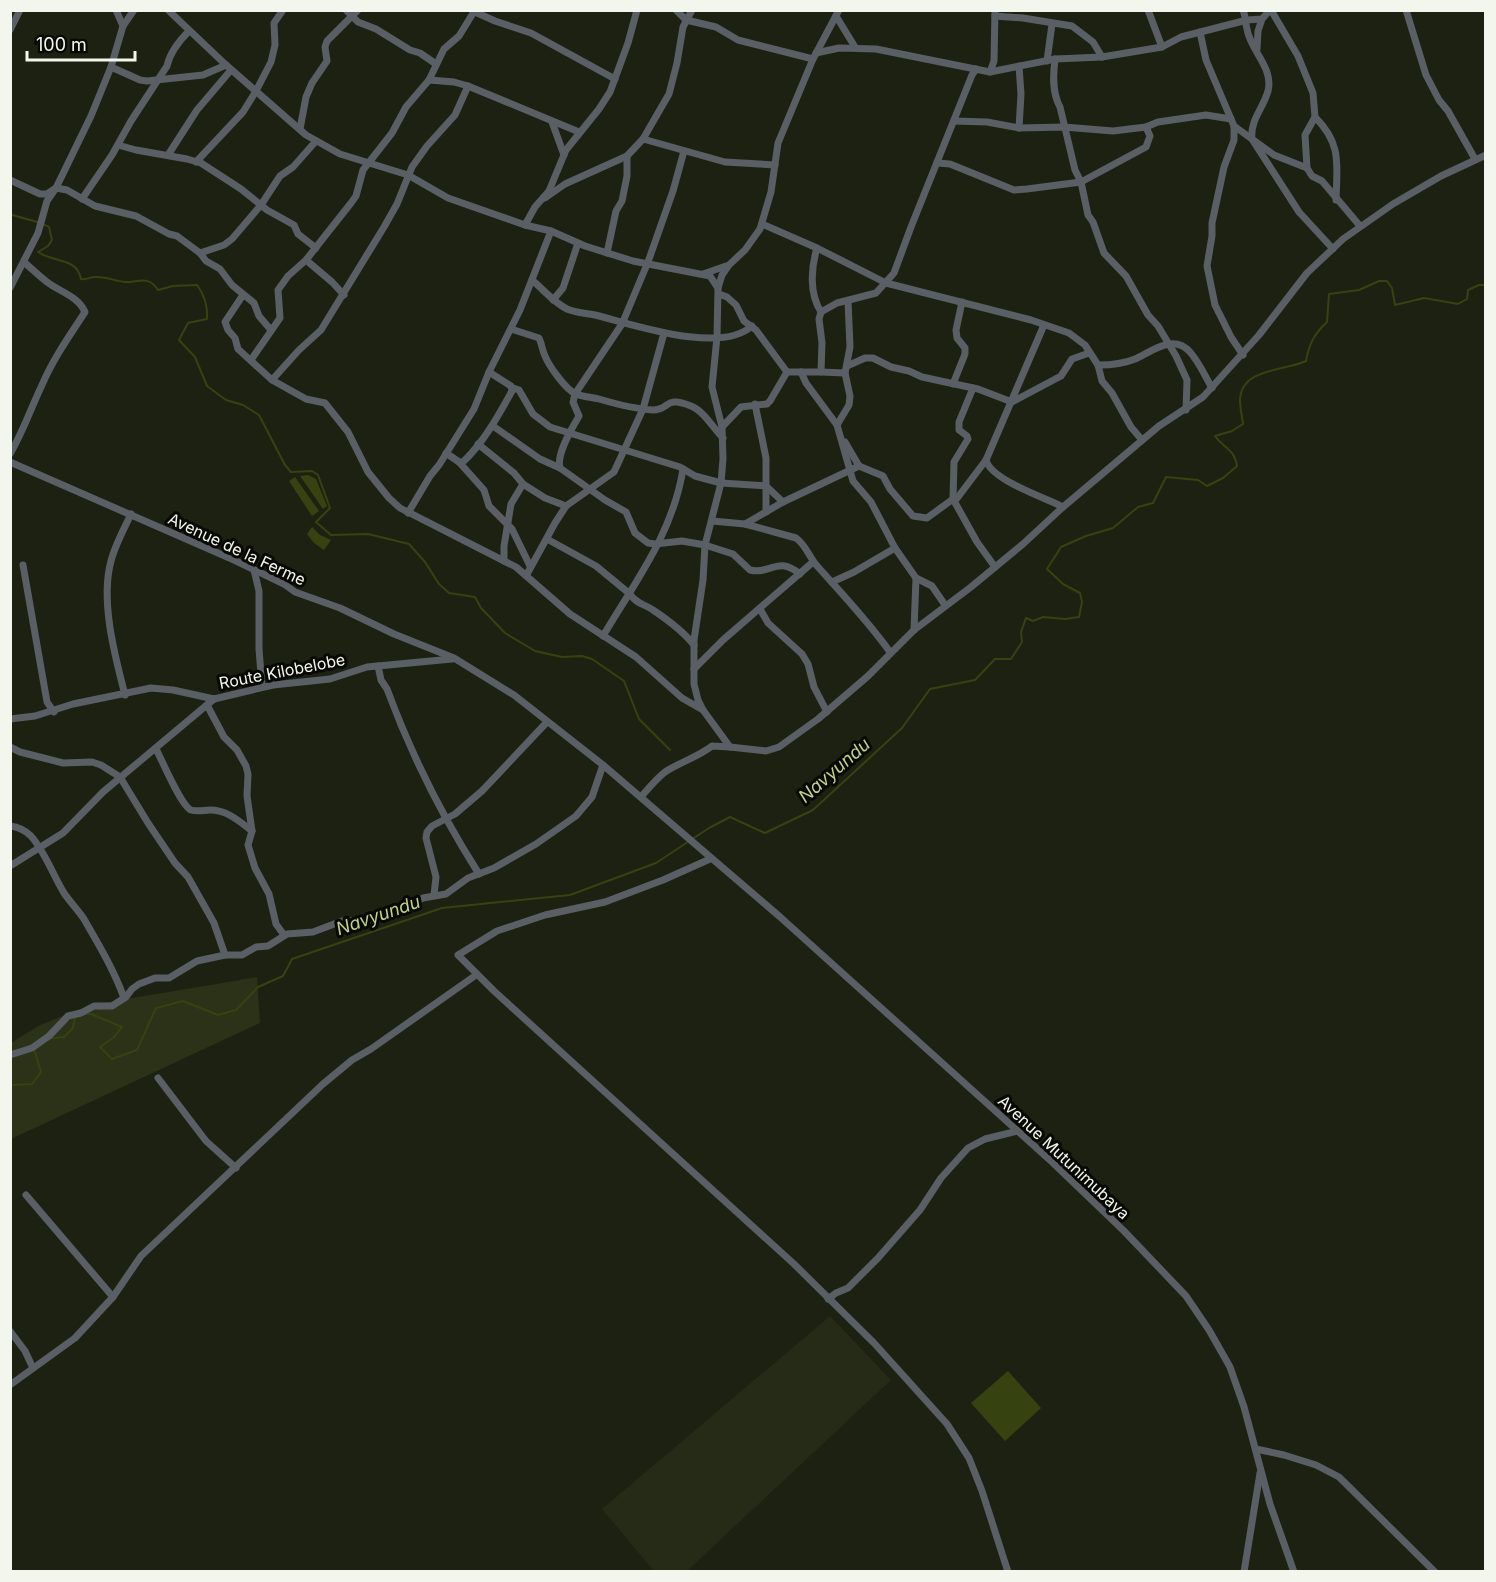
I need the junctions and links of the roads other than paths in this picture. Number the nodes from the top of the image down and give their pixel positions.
1 (20, 10) edge
2 (116, 10) edge
3 (134, 10) edge
4 (168, 10) edge
5 (283, 10) edge
6 (637, 10) edge
7 (676, 10) edge
8 (692, 10) edge
9 (1148, 10) edge
10 (1243, 10) edge
11 (1271, 10) edge
12 (1406, 10) edge
13 (475, 11) edge
14 (352, 12) edge
15 (837, 13) edge
16 (995, 14) edge
17 (1262, 19) junction
18 (686, 20) junction
19 (1247, 20) junction
20 (1052, 24) junction
21 (123, 26) junction
22 (10, 30) edge
23 (189, 31) junction
24 (1200, 32) junction
25 (855, 47) junction
26 (1162, 47) junction
27 (1257, 50) junction
28 (814, 56) junction
29 (1102, 57) junction
30 (1056, 59) junction
31 (1047, 61) junction
32 (436, 64) junction
33 (111, 66) junction
34 (1019, 66) junction
35 (229, 68) junction
36 (976, 69) junction
37 (990, 72) junction
38 (615, 79) junction
39 (157, 80) junction
40 (429, 80) junction
41 (468, 86) junction
42 (256, 91) junction
43 (1315, 117) junction
44 (954, 121) junction
45 (552, 122) junction
46 (1233, 122) junction
47 (1064, 127) junction
48 (1146, 127) junction
49 (1019, 128) junction
50 (300, 129) junction
51 (579, 132) junction
52 (643, 139) junction
53 (1252, 139) junction
54 (316, 141) junction
55 (118, 145) junction
56 (684, 151) junction
57 (1485, 154) edge
58 (168, 155) junction
59 (564, 155) junction
60 (627, 156) junction
61 (1475, 159) junction
62 (196, 162) junction
63 (368, 163) junction
64 (937, 163) junction
65 (775, 165) junction
66 (1307, 168) junction
67 (408, 175) junction
68 (10, 180) edge
69 (1081, 182) junction
70 (56, 188) junction
71 (82, 198) junction
72 (545, 198) junction
73 (1336, 200) junction
74 (261, 205) junction
75 (762, 224) junction
76 (525, 225) junction
77 (1360, 226) junction
78 (551, 231) junction
79 (578, 243) junction
80 (316, 248) junction
81 (817, 248) junction
82 (1333, 249) junction
83 (200, 253) junction
84 (607, 253) junction
85 (306, 260) junction
86 (648, 262) junction
87 (25, 263) junction
88 (729, 265) junction
89 (702, 274) junction
90 (532, 280) junction
91 (886, 283) junction
92 (10, 288) edge
93 (719, 291) junction
94 (243, 295) junction
95 (344, 295) junction
96 (553, 300) junction
97 (848, 301) junction
98 (962, 302) junction
99 (821, 312) junction
100 (622, 324) junction
101 (1044, 325) junction
102 (752, 326) junction
103 (511, 329) junction
104 (272, 330) junction
105 (663, 333) junction
106 (717, 337) junction
107 (1169, 344) junction
108 (1089, 353) junction
109 (1243, 355) junction
110 (251, 360) junction
111 (1098, 365) junction
112 (846, 369) junction
113 (489, 372) junction
114 (787, 372) junction
115 (801, 372) junction
116 (821, 372) junction
117 (272, 380) junction
118 (953, 384) junction
119 (513, 388) junction
120 (973, 388) junction
121 (1212, 388) junction
122 (575, 394) junction
123 (1012, 402) junction
124 (755, 404) junction
125 (643, 409) junction
126 (1186, 410) junction
127 (837, 425) junction
128 (493, 426) junction
129 (722, 427) junction
130 (570, 432) junction
131 (841, 437) junction
132 (723, 438) junction
133 (1142, 440) junction
134 (478, 444) junction
135 (624, 450) junction
136 (446, 453) junction
137 (11, 454) edge
138 (986, 460) junction
139 (459, 462) junction
140 (11, 463) edge
141 (859, 466) junction
142 (560, 468) junction
143 (683, 469) junction
144 (849, 472) junction
145 (720, 483) junction
146 (523, 484) junction
147 (766, 486) junction
148 (589, 489) junction
149 (954, 500) junction
150 (783, 502) junction
151 (566, 506) junction
152 (1063, 507) junction
153 (766, 512) junction
154 (408, 513) junction
155 (131, 514) junction
156 (712, 521) junction
157 (508, 524) junction
158 (745, 524) junction
159 (547, 539) junction
160 (659, 544) junction
161 (705, 545) junction
162 (895, 548) junction
163 (504, 561) junction
164 (813, 562) junction
165 (23, 565) dead end
166 (530, 566) junction
167 (995, 567) junction
168 (254, 570) junction
169 (800, 574) junction
170 (526, 576) junction
171 (916, 578) junction
172 (832, 582) junction
173 (630, 594) junction
174 (945, 605) junction
175 (760, 609) junction
176 (914, 630) junction
177 (603, 636) junction
178 (694, 645) junction
179 (890, 652) junction
180 (454, 658) junction
181 (378, 666) junction
182 (694, 669) junction
183 (262, 687) junction
184 (125, 695) junction
185 (214, 699) junction
186 (207, 705) junction
187 (703, 710) junction
188 (54, 711) junction
189 (827, 712) junction
190 (10, 719) edge
191 (548, 722) junction
192 (714, 727) junction
193 (712, 746) junction
194 (10, 747) edge
195 (730, 747) junction
196 (156, 749) junction
197 (603, 765) junction
198 (120, 777) junction
199 (641, 797) junction
200 (446, 819) junction
201 (10, 826) edge
202 (252, 831) junction
203 (39, 848) junction
204 (710, 859) junction
205 (10, 866) edge
206 (479, 874) junction
207 (434, 895) junction
208 (284, 935) junction
209 (225, 955) junction
210 (476, 975) junction
211 (124, 998) junction
212 (10, 1055) edge
213 (158, 1078) dead end
214 (1018, 1131) junction
215 (236, 1168) junction
216 (26, 1195) dead end
217 (113, 1297) junction
218 (828, 1299) junction
219 (10, 1331) edge
220 (33, 1368) junction
221 (10, 1385) edge
222 (1256, 1449) junction
223 (1261, 1469) junction
224 (1008, 1572) edge
225 (1244, 1572) edge
226 (1294, 1572) edge
227 (1435, 1572) edge

1 - 22 street
2 - 21 street
3 - 21 street
4 - 23 street
5 - 42 street
6 - 38 street
7 - 18 street
8 - 18 street
9 - 26 street
10 - 19 street
11 - 17 street
11 - 43 street
12 - 61 street
13 - 32 street
13 - 38 street
14 - 32 street
14 - 50 street
15 - 25 street
15 - 28 street
16 - 20 street
16 - 37 street
17 - 19 street
17 - 27 street
18 - 28 street
18 - 52 street
19 - 24 street
19 - 27 street
20 - 29 street
20 - 31 street
21 - 33 street
23 - 35 street
23 - 39 street
24 - 26 street
24 - 46 street
25 - 28 street
25 - 36 street
26 - 29 street
27 - 53 street
28 - 65 street
29 - 30 street
30 - 31 street
30 - 47 street
31 - 34 street
32 - 40 street
33 - 39 street
33 - 70 street
34 - 37 street
34 - 49 street
35 - 39 street
35 - 42 street
35 - 58 street
36 - 37 street
36 - 44 street
38 - 51 street
39 - 55 street
40 - 41 street
40 - 63 street
41 - 45 street
41 - 67 street
42 - 50 street
42 - 62 street
43 - 66 street
43 - 73 street
44 - 49 street
44 - 64 street
45 - 51 street
45 - 59 street
46 - 48 street
46 - 53 street
46 - 109 street
47 - 48 street
47 - 49 street
47 - 69 street
48 - 69 street
50 - 54 street
51 - 59 street
52 - 56 street
52 - 60 street
53 - 66 street
53 - 82 street
54 - 63 street
54 - 74 street
55 - 58 street
55 - 71 street
56 - 65 street
56 - 86 street
57 - 61 street
58 - 62 street
59 - 72 street
60 - 72 street
60 - 84 street
61 - 77 street
62 - 74 street
63 - 67 street
63 - 80 street
64 - 69 street
64 - 91 street
65 - 75 street
66 - 73 street
67 - 76 street
67 - 95 street
68 - 70 street
69 - 107 street
70 - 71 street
70 - 87 street
71 - 83 street
72 - 76 street
73 - 77 street
74 - 80 street
74 - 83 street
75 - 81 street
75 - 88 street
76 - 78 street
77 - 82 street
78 - 79 street
78 - 90 street
79 - 84 street
79 - 96 street
80 - 85 street
81 - 91 street
81 - 99 street
82 - 109 street
83 - 94 street
84 - 86 street
85 - 95 street
85 - 104 street
86 - 89 street
86 - 100 street
87 - 92 street
87 - 137 street
88 - 89 street
88 - 93 street
89 - 93 street
90 - 96 street
90 - 103 street
91 - 97 street
91 - 98 street
93 - 102 street
93 - 106 street
94 - 104 street
94 - 110 street
95 - 117 street
96 - 100 street
97 - 99 street
97 - 112 street
98 - 101 street
98 - 118 street
99 - 116 street
100 - 105 street
100 - 122 street
101 - 108 street
101 - 123 street
102 - 106 street
102 - 114 street
103 - 113 street
103 - 122 street
104 - 110 street
105 - 106 street
105 - 125 street
106 - 129 street
107 - 111 street
107 - 121 street
107 - 126 street
108 - 111 street
108 - 123 street
109 - 121 street
110 - 117 street
111 - 133 street
112 - 116 street
112 - 118 street
112 - 127 street
113 - 119 street
113 - 136 street
114 - 115 street
114 - 124 street
115 - 116 street
115 - 127 street
117 - 154 street
118 - 120 street
119 - 128 street
119 - 130 street
120 - 123 street
120 - 149 street
121 - 126 street
122 - 125 street
122 - 130 street
123 - 138 street
124 - 129 street
124 - 147 street
125 - 132 street
125 - 135 street
126 - 133 street
127 - 131 street
128 - 134 street
128 - 142 street
129 - 132 street
130 - 135 street
130 - 142 street
131 - 141 street
131 - 144 street
132 - 145 street
133 - 152 street
134 - 139 street
134 - 146 street
135 - 143 street
135 - 148 street
136 - 139 street
136 - 154 street
137 - 140 street
138 - 149 street
138 - 152 street
139 - 157 street
140 - 155 street, Avenue de la Ferme
141 - 144 street
141 - 149 street
142 - 148 street
143 - 145 street
143 - 160 street
144 - 150 street
144 - 162 street
145 - 147 street
145 - 156 street
146 - 151 street
146 - 157 street
147 - 150 street
147 - 153 street
148 - 151 street
148 - 160 street
149 - 167 street
150 - 153 street
151 - 159 street
152 - 167 street
153 - 158 street
154 - 163 street
155 - 168 street, Avenue de la Ferme
155 - 184 street
156 - 158 street
156 - 161 street
157 - 163 street
157 - 166 street
158 - 164 street
159 - 166 street
159 - 173 street
160 - 161 street
160 - 173 street
161 - 169 street
161 - 178 street
162 - 171 street
162 - 172 street
163 - 170 street
164 - 169 street
164 - 172 street
165 - 188 street
166 - 170 street
167 - 174 street
168 - 180 street, Avenue de la Ferme
168 - 183 street
169 - 175 street
170 - 177 street
171 - 174 street
171 - 176 street
172 - 179 street
173 - 177 street
173 - 178 street
174 - 176 street
175 - 182 street
175 - 189 street
176 - 179 street
177 - 187 street
178 - 182 street
179 - 189 street
180 - 181 street, Route Kilobelobe
180 - 191 street, Avenue de la Ferme
181 - 183 street, Route Kilobelobe
181 - 200 street
182 - 187 street
183 - 185 street, Route Kilobelobe
184 - 185 street, Route Kilobelobe
184 - 188 street, Route Kilobelobe
185 - 186 street
186 - 196 street
186 - 202 street
187 - 192 street
188 - 190 street, Route Kilobelobe
189 - 195 street
191 - 197 street, Avenue de la Ferme
191 - 200 street
192 - 193 street
192 - 195 street
193 - 195 street
193 - 199 street
194 - 198 street
196 - 198 street
196 - 202 street
197 - 199 street, Avenue Mutunimubaya
197 - 206 street
198 - 203 street
198 - 209 street
199 - 204 street, Avenue Mutunimubaya
200 - 206 street
200 - 207 street
201 - 203 street
202 - 208 street
203 - 205 street
203 - 211 street
204 - 210 street
204 - 214 street, Avenue Mutunimubaya
206 - 207 street
207 - 208 street
208 - 209 street
209 - 211 street
210 - 215 street
210 - 218 street
211 - 212 street
213 - 215 street
214 - 218 street
214 - 222 street, Avenue Mutunimubaya
215 - 217 street
216 - 217 street
217 - 220 street
218 - 224 street
219 - 220 street
220 - 221 street
222 - 223 street, Avenue Mutunimubaya
222 - 227 street
223 - 225 street
223 - 226 street, Avenue Mutunimubaya

